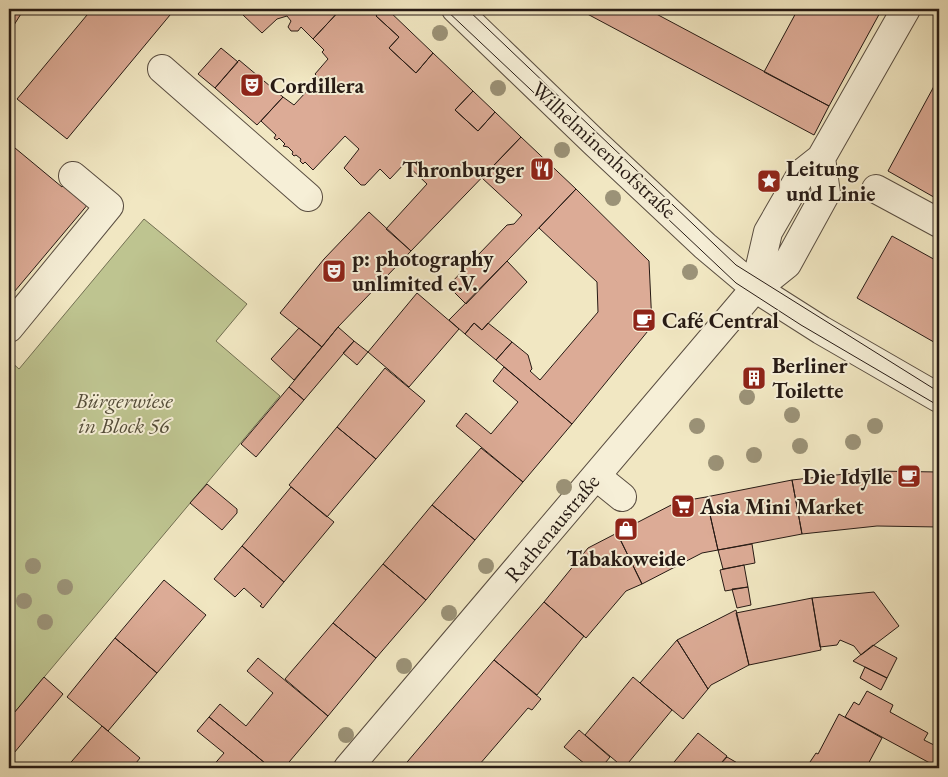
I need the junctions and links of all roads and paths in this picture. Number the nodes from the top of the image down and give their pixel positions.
1 (456, 9) edge
2 (906, 9) edge
3 (162, 69) dead end
4 (821, 158) junction
5 (73, 176) dead end
6 (876, 189) dead end
7 (308, 197) dead end
8 (939, 223) edge
9 (755, 288) junction
10 (9, 328) edge
11 (939, 398) edge
12 (596, 476) junction
13 (622, 497) dead end
14 (348, 768) edge

1 - 9 street, Wilhelminenhofstraße
2 - 4 street
3 - 7 street
4 - 9 street
4 - 9 street
5 - 10 street
6 - 8 street
9 - 11 street, Wilhelminenhofstraße
9 - 12 street, Rathenaustraße
12 - 13 street
12 - 14 street, Rathenaustraße

